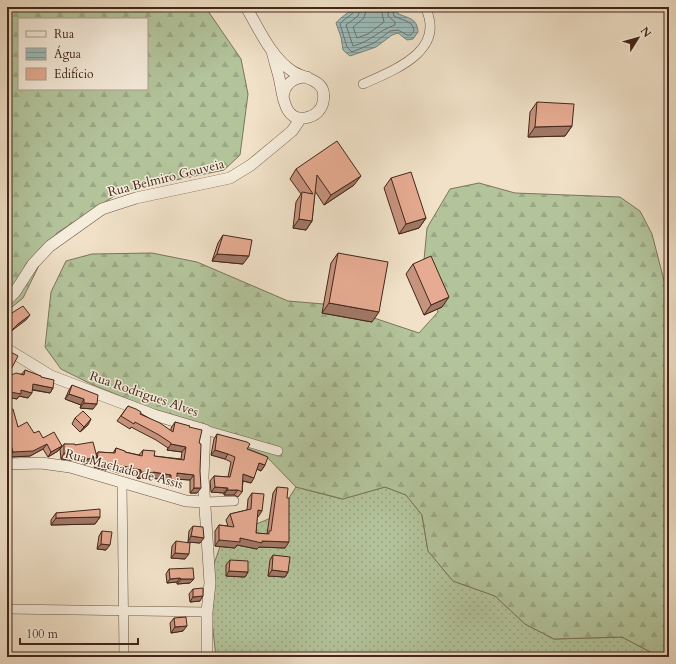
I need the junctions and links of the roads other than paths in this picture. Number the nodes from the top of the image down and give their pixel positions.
1 (246, 7) edge
2 (425, 7) edge
3 (272, 51) junction
4 (307, 77) junction
5 (363, 84) dead end
6 (283, 98) junction
7 (300, 118) junction
8 (7, 300) edge
9 (7, 349) edge
10 (205, 430) junction
11 (278, 451) dead end
12 (7, 464) edge
13 (122, 482) junction
14 (234, 501) dead end
15 (205, 502) junction
16 (7, 609) edge
17 (123, 610) junction
18 (207, 612) junction
19 (124, 657) edge
20 (207, 657) edge

1 - 3 street
2 - 5 street
3 - 4 street
3 - 6 street
4 - 6 street
4 - 7 street
6 - 7 street
7 - 8 street, Rua Belmiro Gouveia
9 - 10 street, Rua Rodrigues Alves
10 - 11 street, Rua Rodrigues Alves
10 - 15 street
12 - 13 street, Rua Machado de Assis
13 - 15 street, Rua Machado de Assis
13 - 17 street
14 - 15 street, Rua Machado de Assis
15 - 18 street
16 - 17 street
17 - 18 street
17 - 19 street
18 - 20 street

